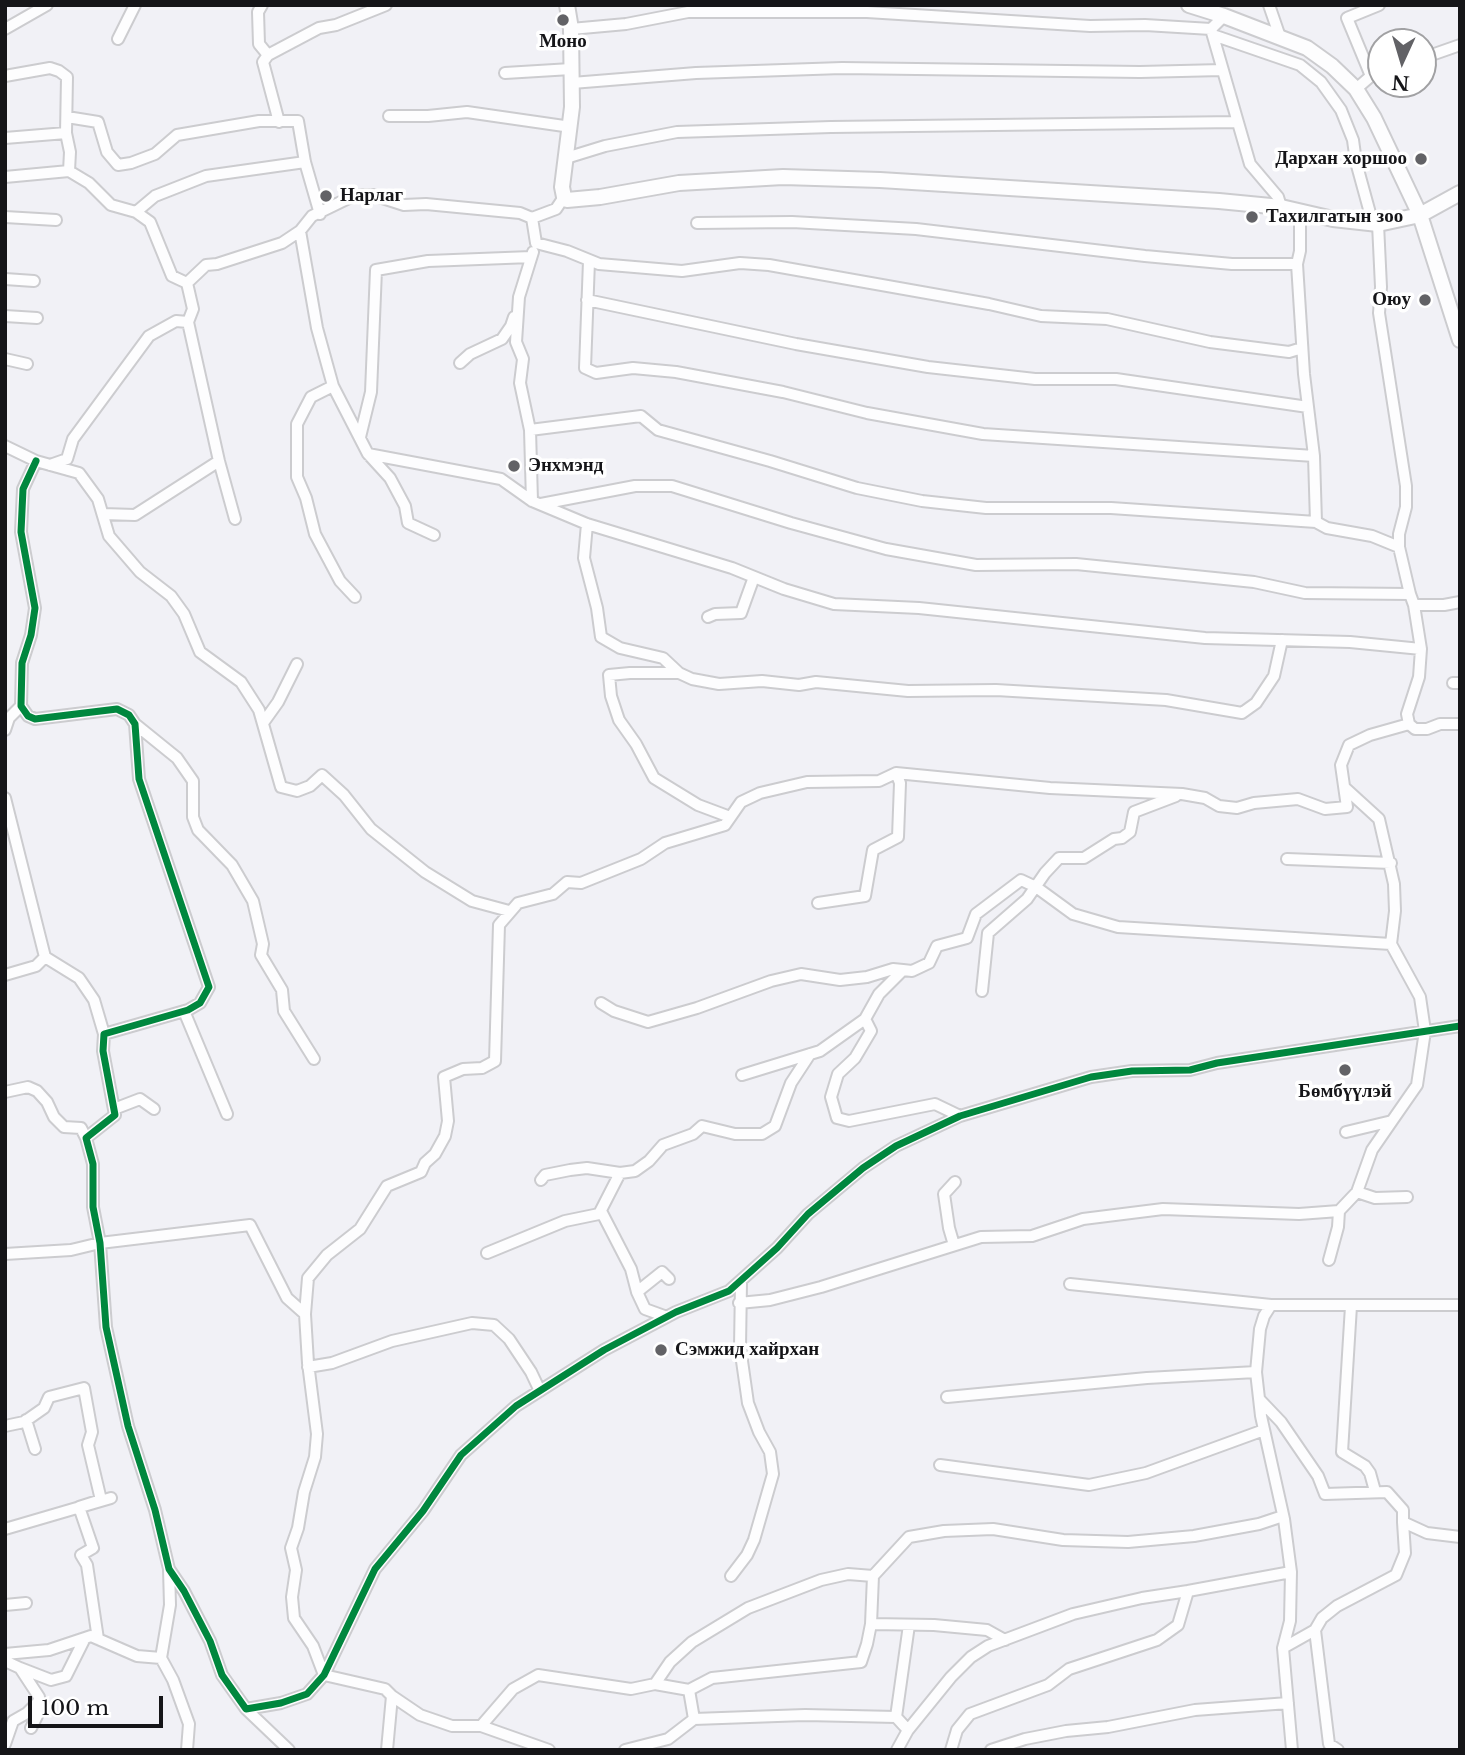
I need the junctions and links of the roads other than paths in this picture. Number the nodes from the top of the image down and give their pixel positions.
1 (47, 5) edge
2 (135, 5) edge
3 (262, 5) edge
4 (386, 5) edge
5 (567, 5) edge
6 (1189, 5) edge
7 (1269, 5) edge
8 (1379, 5) edge
9 (1224, 16) junction
10 (5, 29) edge
11 (570, 29) junction
12 (1212, 32) junction
13 (1280, 37) junction
14 (118, 39) dead end
15 (1460, 45) edge
16 (1437, 53) edge
17 (268, 55) junction
18 (1367, 57) edge
19 (1222, 69) junction
20 (505, 73) dead end
21 (5, 76) edge
22 (572, 76) junction
23 (1367, 81) edge
24 (1356, 89) junction
25 (389, 116) dead end
26 (67, 117) junction
27 (279, 122) junction
28 (1237, 122) junction
29 (571, 127) junction
30 (66, 133) junction
31 (5, 138) edge
32 (566, 158) junction
33 (305, 162) junction
34 (69, 171) junction
35 (5, 177) edge
36 (1460, 193) edge
37 (564, 197) junction
38 (1281, 207) junction
39 (1300, 211) junction
40 (136, 212) junction
41 (320, 214) junction
42 (1420, 215) junction
43 (5, 218) edge
44 (532, 218) junction
45 (56, 220) dead end
46 (697, 223) dead end
47 (1375, 224) junction
48 (300, 231) junction
49 (536, 243) junction
50 (531, 257) junction
51 (589, 261) junction
52 (1297, 264) junction
53 (5, 279) edge
54 (34, 281) dead end
55 (187, 283) junction
56 (519, 297) junction
57 (587, 300) junction
58 (5, 316) edge
59 (37, 318) dead end
60 (188, 322) junction
61 (1460, 340) edge
62 (1302, 348) junction
63 (5, 359) edge
64 (460, 363) dead end
65 (27, 365) dead end
66 (333, 386) junction
67 (1308, 407) junction
68 (530, 430) junction
69 (360, 437) junction
70 (5, 446) edge
71 (368, 454) junction
72 (1314, 456) junction
73 (36, 461) junction
74 (219, 461) junction
75 (50, 465) junction
76 (536, 502) junction
77 (103, 514) junction
78 (235, 519) dead end
79 (1316, 522) junction
80 (587, 524) junction
81 (434, 535) dead end
82 (1399, 547) junction
83 (754, 577) junction
84 (1410, 594) junction
85 (355, 597) dead end
86 (1460, 601) edge
87 (1414, 605) junction
88 (708, 617) dead end
89 (1282, 640) junction
90 (1421, 649) junction
91 (297, 664) dead end
92 (679, 673) junction
93 (21, 706) junction
94 (263, 723) junction
95 (135, 724) junction
96 (1409, 724) junction
97 (1460, 724) edge
98 (5, 730) edge
99 (896, 773) junction
100 (1345, 788) junction
101 (1182, 794) junction
102 (5, 798) edge
103 (730, 817) junction
104 (1287, 859) dead end
105 (1391, 863) junction
106 (1036, 887) junction
107 (818, 903) dead end
108 (509, 911) junction
109 (1391, 944) junction
110 (45, 957) junction
111 (903, 970) junction
112 (5, 975) edge
113 (982, 991) dead end
114 (601, 1003) dead end
115 (184, 1011) junction
116 (865, 1019) junction
117 (1460, 1026) edge
118 (1425, 1031) junction
119 (104, 1034) junction
120 (810, 1054) junction
121 (314, 1059) dead end
122 (742, 1075) dead end
123 (5, 1092) edge
124 (114, 1109) junction
125 (153, 1109) dead end
126 (227, 1114) dead end
127 (960, 1116) junction
128 (1392, 1121) junction
129 (1346, 1132) dead end
130 (86, 1138) junction
131 (620, 1172) junction
132 (541, 1180) dead end
133 (954, 1182) dead end
134 (1357, 1192) junction
135 (1407, 1197) dead end
136 (601, 1211) junction
137 (1339, 1211) junction
138 (100, 1243) junction
139 (954, 1245) junction
140 (487, 1253) dead end
141 (5, 1254) edge
142 (1329, 1260) dead end
143 (669, 1279) dead end
144 (741, 1283) junction
145 (1070, 1284) dead end
146 (637, 1292) junction
147 (739, 1303) junction
148 (1271, 1305) junction
149 (1460, 1305) edge
150 (1351, 1306) junction
151 (304, 1314) junction
152 (667, 1317) junction
153 (308, 1367) junction
154 (1256, 1372) junction
155 (540, 1391) junction
156 (947, 1397) dead end
157 (1259, 1400) junction
158 (26, 1420) junction
159 (5, 1426) edge
160 (1264, 1430) junction
161 (35, 1449) dead end
162 (940, 1465) dead end
163 (1375, 1492) junction
164 (106, 1499) junction
165 (1283, 1516) junction
166 (1403, 1522) junction
167 (5, 1529) edge
168 (1460, 1537) edge
169 (169, 1569) junction
170 (1290, 1572) junction
171 (731, 1576) dead end
172 (873, 1576) junction
173 (1188, 1591) junction
174 (26, 1602) dead end
175 (5, 1605) edge
176 (871, 1624) junction
177 (909, 1625) junction
178 (1315, 1630) junction
179 (85, 1638) junction
180 (97, 1639) junction
181 (1005, 1640) junction
182 (1283, 1648) junction
183 (5, 1654) edge
184 (161, 1658) junction
185 (5, 1661) edge
186 (20, 1668) junction
187 (324, 1675) junction
188 (57, 1678) junction
189 (655, 1684) junction
190 (689, 1690) junction
191 (393, 1696) junction
192 (39, 1700) junction
193 (1288, 1703) junction
194 (246, 1709) junction
195 (896, 1717) junction
196 (694, 1719) junction
197 (481, 1726) junction
198 (31, 1728) dead end
199 (908, 1730) junction
200 (5, 1744) edge
201 (187, 1750) edge
202 (289, 1750) edge
203 (387, 1750) edge
204 (549, 1750) edge
205 (625, 1750) edge
206 (897, 1750) edge
207 (951, 1750) edge
208 (991, 1750) edge
209 (1292, 1750) edge
210 (1338, 1750) edge

1 - 10 street
2 - 14 street
3 - 17 street
4 - 17 street
5 - 11 street
6 - 9 street
7 - 13 street
8 - 18 street
9 - 12 street
9 - 13 street
11 - 12 street
11 - 22 street
12 - 19 street
12 - 47 street
13 - 24 street
15 - 16 street
17 - 27 street
19 - 22 street
19 - 28 street
20 - 22 street
21 - 26 street
22 - 29 street
23 - 24 street
24 - 42 street
25 - 29 street
26 - 27 street
26 - 30 street
27 - 33 street
28 - 32 street
28 - 38 street
29 - 32 street
30 - 31 street
30 - 34 street
32 - 37 street
33 - 40 street
33 - 41 street
34 - 35 street
34 - 40 street
36 - 42 street
37 - 38 street
37 - 44 street
38 - 39 street
39 - 47 street
39 - 52 street
40 - 55 street
41 - 44 street
41 - 48 street
42 - 47 street
42 - 61 street
43 - 45 street
44 - 49 street
46 - 52 street
47 - 82 street
48 - 55 street
48 - 66 street
49 - 50 street
49 - 51 street
50 - 56 street
50 - 69 street
51 - 57 street
51 - 62 street
52 - 62 street
53 - 54 street
55 - 60 street
56 - 64 street
56 - 68 street
57 - 67 street
57 - 72 street
58 - 59 street
60 - 74 street
60 - 75 street
62 - 67 street
63 - 65 street
66 - 69 street
66 - 85 street
67 - 72 street
68 - 76 street
68 - 79 street
69 - 71 street
70 - 73 street
71 - 76 street
71 - 81 street
72 - 79 street
73 - 75 street
73 - 93 street
74 - 77 street
74 - 78 street
75 - 77 street
76 - 80 street
76 - 84 street
77 - 94 street
79 - 82 street
80 - 83 street
80 - 92 street
82 - 84 street
83 - 88 street
83 - 89 street
84 - 87 street
86 - 87 street
87 - 90 street
89 - 90 street
89 - 92 street
90 - 96 street
91 - 94 street
92 - 103 street
93 - 95 street
93 - 98 street
94 - 108 street
95 - 115 street
95 - 121 street
96 - 97 street
96 - 100 street
99 - 101 street
99 - 103 street
99 - 107 street
100 - 101 street
100 - 105 street
101 - 106 street
102 - 110 street
103 - 108 street
104 - 105 street
105 - 109 street
106 - 109 street
106 - 111 street
106 - 113 street
108 - 151 street
109 - 118 street
110 - 112 street
110 - 119 street
111 - 114 street
111 - 116 street
115 - 119 street
115 - 126 street
116 - 120 street
116 - 127 street
117 - 118 street
118 - 127 street
118 - 128 street
119 - 124 street
120 - 122 street
120 - 131 street
123 - 130 street
124 - 125 street
124 - 130 street
127 - 144 street
128 - 129 street
128 - 134 street
130 - 138 street
131 - 132 street
131 - 136 street
133 - 139 street
134 - 135 street
134 - 137 street
136 - 140 street
136 - 146 street
137 - 139 street
137 - 142 street
138 - 141 street
138 - 151 street
138 - 169 street
139 - 147 street
143 - 146 street
144 - 147 street
144 - 152 street
145 - 148 street
146 - 152 street
147 - 171 street
148 - 150 street
148 - 154 street
149 - 150 street
150 - 163 street
151 - 153 street
152 - 155 street
153 - 155 street
153 - 187 street
154 - 156 street
154 - 157 street
155 - 187 street
157 - 160 street
157 - 163 street
158 - 159 street
158 - 161 street
158 - 164 street
160 - 162 street
160 - 165 street
163 - 166 street
164 - 167 street
164 - 180 street
165 - 170 street
165 - 172 street
166 - 168 street
166 - 178 street
169 - 184 street
169 - 194 street
170 - 173 street
170 - 182 street
172 - 176 street
172 - 189 street
173 - 181 street
173 - 207 street
174 - 175 street
176 - 177 street
176 - 190 street
177 - 181 street
177 - 195 street
178 - 182 street
178 - 210 street
179 - 180 street
179 - 183 street
179 - 188 street
180 - 184 street
181 - 199 street
182 - 193 street
184 - 201 street
185 - 186 street
186 - 188 street
186 - 192 street
187 - 191 street
187 - 194 street
188 - 192 street
189 - 190 street
189 - 197 street
190 - 196 street
191 - 197 street
191 - 203 street
192 - 198 street
192 - 200 street
193 - 208 street
193 - 209 street
194 - 202 street
195 - 196 street
195 - 199 street
196 - 205 street
197 - 204 street
199 - 206 street

